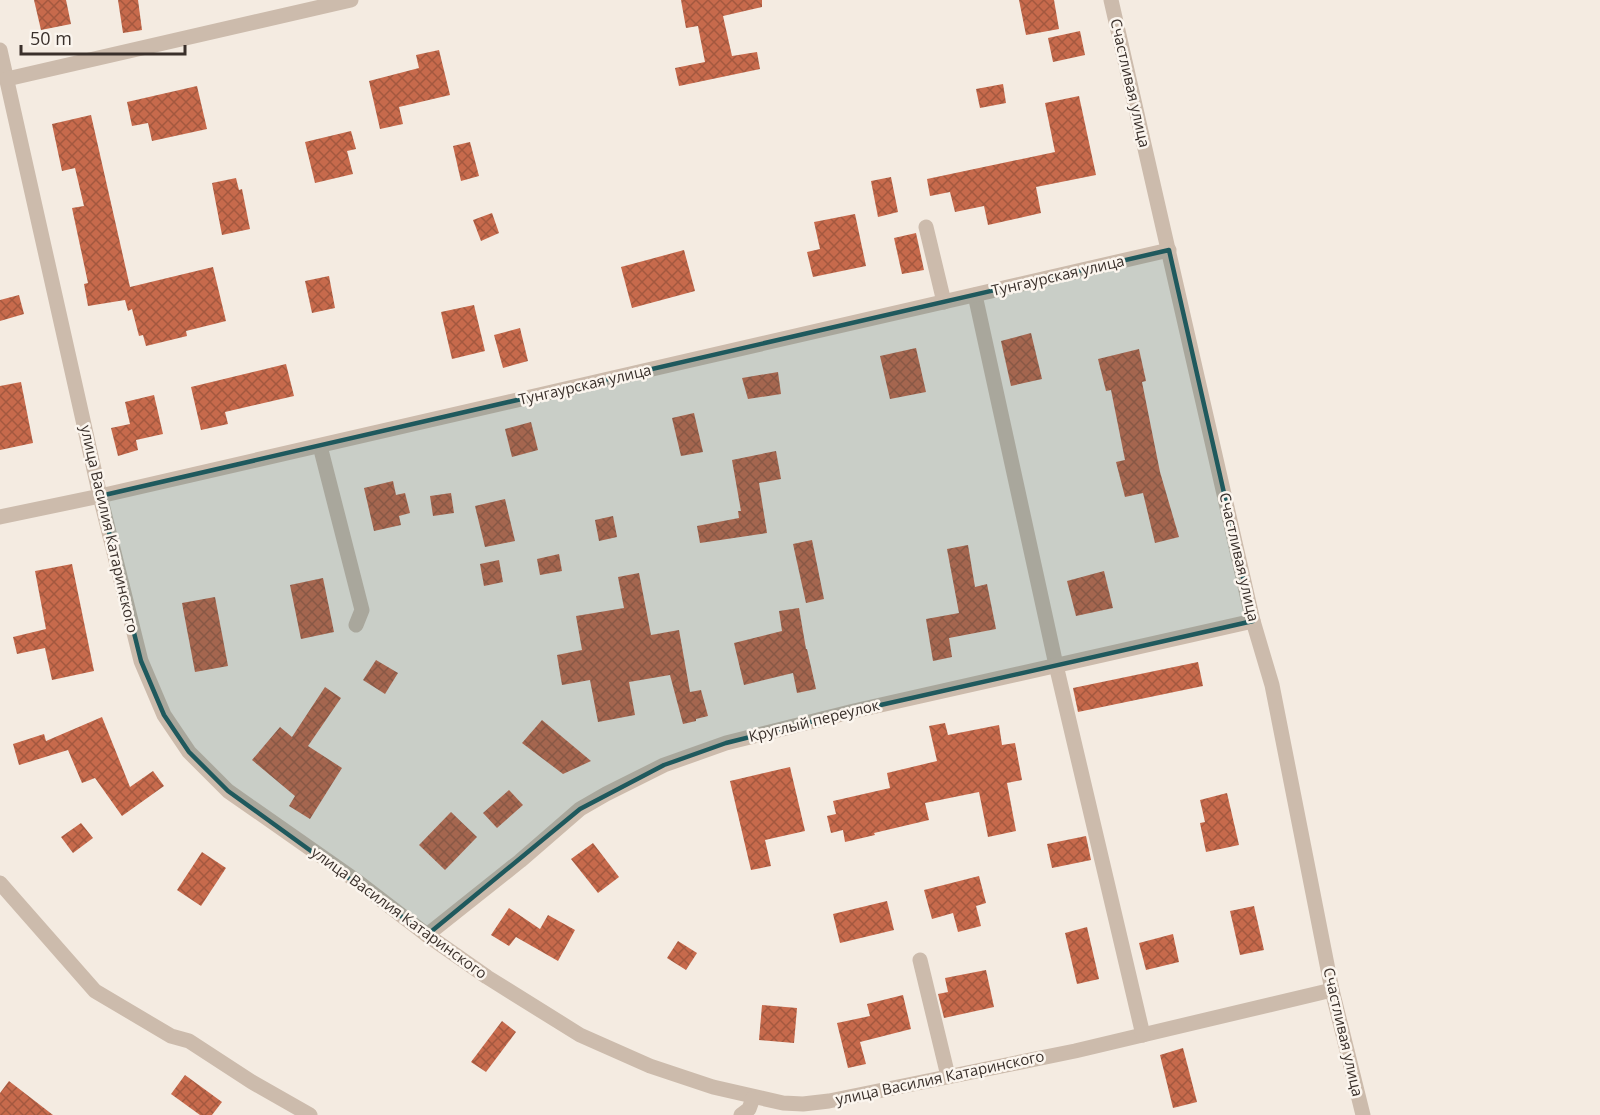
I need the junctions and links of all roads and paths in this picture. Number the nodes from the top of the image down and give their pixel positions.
1 (351, 0) edge
2 (1111, 0) edge
3 (0, 50) edge
4 (7, 79) junction
5 (926, 227) dead end
6 (1169, 250) junction
7 (975, 295) junction
8 (944, 302) junction
9 (320, 446) junction
10 (100, 496) junction
11 (0, 517) edge
12 (1253, 621) junction
13 (356, 625) dead end
14 (1056, 665) junction
15 (0, 883) edge
16 (427, 935) junction
17 (920, 960) dead end
18 (1332, 990) junction
19 (1143, 1035) junction
20 (948, 1076) junction
21 (753, 1098) junction
22 (310, 1115) edge
23 (741, 1115) edge
24 (1363, 1115) edge

1 - 4 street
2 - 6 street, Счастливая улица
3 - 4 street, улица Василия Катаринского
4 - 10 street, улица Василия Катаринского
5 - 8 street
6 - 7 street, Тунгаурская улица
6 - 12 street, Счастливая улица
7 - 8 street, Тунгаурская улица
7 - 14 street
8 - 9 street, Тунгаурская улица
9 - 10 street, Тунгаурская улица
9 - 13 street
10 - 11 street, Тунгаурская улица
10 - 16 street, улица Василия Катаринского
12 - 14 street, Круглый переулок
12 - 18 street, Счастливая улица
14 - 16 street, Круглый переулок
14 - 19 street
15 - 22 street
16 - 21 street, улица Василия Катаринского
17 - 20 street
18 - 19 street, улица Василия Катаринского
18 - 24 street, Счастливая улица
19 - 20 street, улица Василия Катаринского
20 - 21 street, улица Василия Катаринского
21 - 23 street

